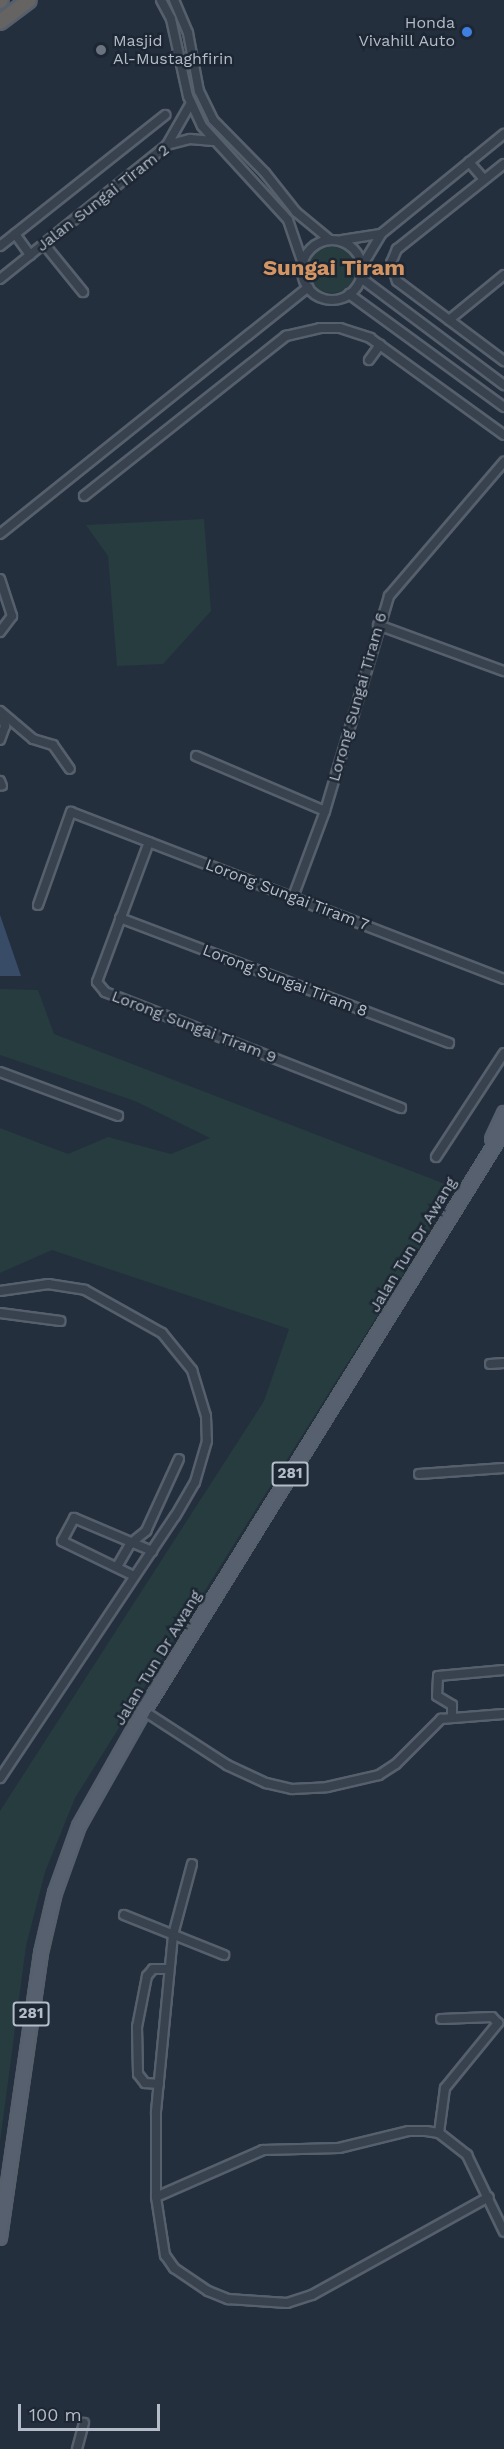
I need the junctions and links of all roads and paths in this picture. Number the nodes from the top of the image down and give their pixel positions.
1 (29, 0) edge
2 (161, 0) edge
3 (174, 0) edge
4 (0, 22) edge
5 (191, 103) junction
6 (165, 115) dead end
7 (504, 134) edge
8 (213, 141) junction
9 (167, 145) junction
10 (469, 162) junction
11 (504, 164) edge
12 (484, 179) junction
13 (15, 234) junction
14 (381, 234) junction
15 (334, 240) junction
16 (44, 244) junction
17 (0, 246) edge
18 (30, 255) junction
19 (303, 264) junction
20 (362, 266) junction
21 (504, 275) edge
22 (361, 278) junction
23 (0, 279) edge
24 (308, 287) junction
25 (83, 292) dead end
26 (349, 294) junction
27 (449, 320) junction
28 (380, 345) junction
29 (369, 360) dead end
30 (504, 361) edge
31 (504, 385) edge
32 (504, 406) edge
33 (504, 435) edge
34 (504, 462) edge
35 (84, 496) dead end
36 (0, 534) edge
37 (0, 579) edge
38 (378, 625) junction
39 (0, 632) edge
40 (504, 671) edge
41 (0, 711) edge
42 (0, 740) edge
43 (196, 756) dead end
44 (70, 769) dead end
45 (325, 811) junction
46 (149, 842) junction
47 (293, 897) junction
48 (38, 905) dead end
49 (120, 918) junction
50 (504, 979) edge
51 (449, 1043) dead end
52 (504, 1053) edge
53 (0, 1072) edge
54 (400, 1108) dead end
55 (504, 1113) edge
56 (118, 1116) dead end
57 (504, 1130) edge
58 (488, 1152) junction
59 (435, 1157) dead end
60 (0, 1291) edge
61 (0, 1313) edge
62 (60, 1321) dead end
63 (504, 1363) edge
64 (490, 1365) dead end
65 (179, 1459) dead end
66 (504, 1468) edge
67 (419, 1474) dead end
68 (130, 1544) junction
69 (152, 1551) junction
70 (118, 1565) junction
71 (134, 1576) junction
72 (504, 1670) edge
73 (144, 1711) junction
74 (504, 1714) edge
75 (452, 1717) junction
76 (0, 1778) edge
77 (192, 1864) dead end
78 (124, 1915) dead end
79 (173, 1935) junction
80 (224, 1955) dead end
81 (170, 1968) junction
82 (441, 2019) dead end
83 (159, 2084) junction
84 (439, 2133) junction
85 (156, 2197) junction
86 (489, 2197) junction
87 (504, 2232) edge
88 (0, 2238) edge
89 (84, 2423) dead end
90 (77, 2449) edge

1 - 4 highway
2 - 5 street
3 - 15 street
5 - 8 street
5 - 9 street
6 - 13 street
7 - 10 street
8 - 9 street, Jalan Sungai Tiram 2
8 - 19 street
9 - 16 street, Jalan Sungai Tiram 2
10 - 12 street
10 - 14 street
11 - 12 street
12 - 27 street
13 - 17 street
13 - 18 street
14 - 15 street
14 - 20 street
15 - 19 street
15 - 20 street
16 - 18 street, Jalan Sungai Tiram 2
16 - 25 street
18 - 23 street, Jalan Sungai Tiram 2
19 - 24 street
20 - 22 street
21 - 27 street
22 - 26 street
22 - 31 street
24 - 26 street
24 - 36 street
26 - 32 street
27 - 30 street
28 - 29 street
28 - 33 street
28 - 35 street
34 - 38 street, Lorong Sungai Tiram 6
37 - 39 street
38 - 40 street
38 - 45 street, Lorong Sungai Tiram 6
41 - 42 street
41 - 44 street
43 - 45 street
45 - 47 street, Lorong Sungai Tiram 6
46 - 47 street, Lorong Sungai Tiram 7
46 - 48 street, Lorong Sungai Tiram 7
46 - 49 street, Lorong Sungai Tiram 9
47 - 50 street, Lorong Sungai Tiram 7
49 - 51 street, Lorong Sungai Tiram 8
49 - 54 street, Lorong Sungai Tiram 9
52 - 59 street
53 - 56 street
55 - 58 main road, Jalan Tun Dr Awang / 281
57 - 58 main road, Jalan Tun Dr Awang / 281
58 - 73 main road, Jalan Tun Dr Awang / 281
60 - 69 street
61 - 62 street
63 - 64 street
65 - 68 street
66 - 67 street
68 - 69 street
68 - 70 street
68 - 70 street
69 - 71 street
70 - 71 street
71 - 76 street
72 - 75 street
73 - 75 street
73 - 88 main road, Jalan Tun Dr Awang / 281
74 - 75 street
77 - 79 street
78 - 79 street
79 - 80 street
79 - 81 street
81 - 83 street
81 - 83 street
82 - 84 street
83 - 85 street
84 - 85 street
84 - 86 street
85 - 86 street
86 - 87 street
89 - 90 street

